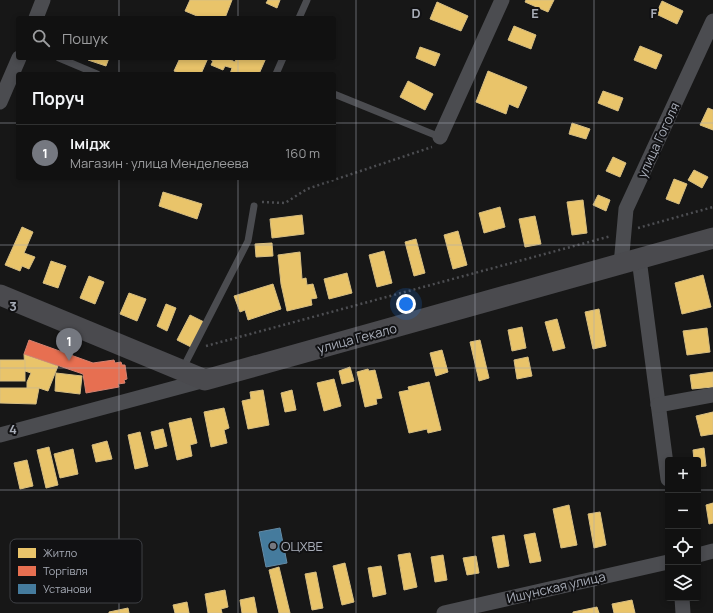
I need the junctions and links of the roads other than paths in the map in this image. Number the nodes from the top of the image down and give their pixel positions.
1 (43, 0) edge
2 (307, 0) edge
3 (502, 0) edge
4 (37, 16) edge
5 (300, 16) edge
6 (713, 21) edge
7 (18, 60) edge
8 (64, 60) edge
9 (282, 60) edge
10 (92, 72) edge
11 (277, 72) edge
12 (336, 95) edge
13 (0, 102) edge
14 (440, 137) joint
15 (254, 206) road end
16 (713, 238) edge
17 (630, 262) junction
18 (0, 295) edge
19 (182, 370) junction
20 (205, 380) junction
21 (713, 395) edge
22 (658, 405) junction
23 (0, 435) edge
24 (665, 457) edge
25 (713, 551) edge
26 (701, 554) edge
27 (665, 563) edge
28 (682, 601) edge
29 (444, 613) edge
30 (683, 613) edge

1 - 4 street
2 - 5 lane
3 - 14 street
6 - 17 street, улица Гоголя
7 - 13 street
8 - 10 lane
9 - 11 lane
12 - 14 lane
15 - 19 lane
16 - 17 main road, улица Гекало
17 - 20 main road, улица Гекало
17 - 22 street, улица Гоголя
18 - 19 main road
19 - 20 main road
20 - 23 street, улица Гекало
21 - 22 street
22 - 24 street, улица Гоголя
25 - 26 street
27 - 29 street, Ишунская улица
28 - 30 street

